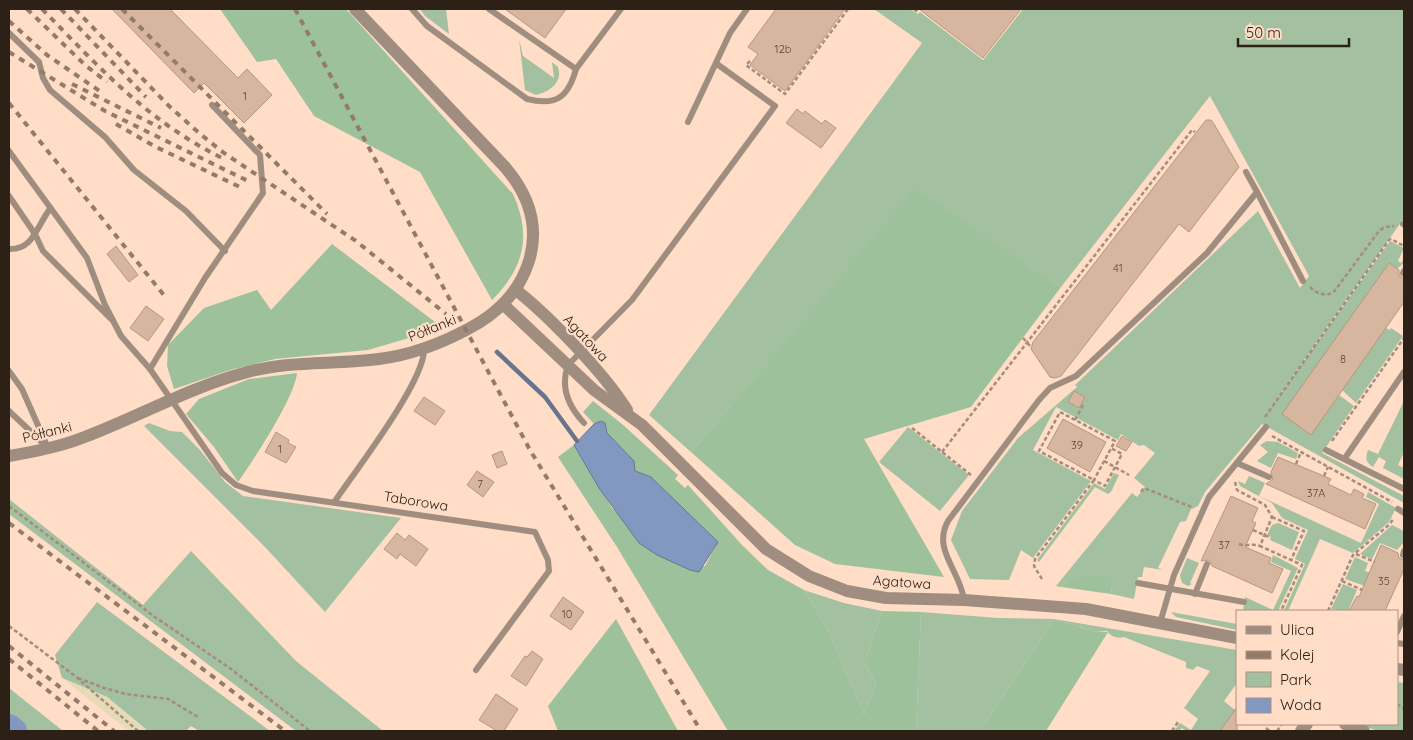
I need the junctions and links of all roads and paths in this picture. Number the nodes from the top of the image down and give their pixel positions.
1 (355, 9) edge
2 (412, 9) edge
3 (489, 9) edge
4 (621, 9) edge
5 (747, 9) edge
6 (848, 9) edge
7 (914, 9) edge
8 (918, 12) dead end
9 (9, 33) edge
10 (750, 61) dead end
11 (717, 64) junction
12 (576, 69) junction
13 (212, 105) dead end
14 (688, 122) dead end
15 (1195, 132) dead end
16 (9, 150) edge
17 (1246, 172) dead end
18 (1257, 192) junction
19 (9, 196) edge
20 (50, 209) junction
21 (1404, 225) edge
22 (35, 234) junction
23 (1404, 246) edge
24 (9, 249) edge
25 (225, 251) junction
26 (1303, 281) joint
27 (516, 290) junction
28 (504, 305) junction
29 (115, 323) junction
30 (1023, 338) dead end
31 (1404, 338) edge
32 (1027, 343) junction
33 (1031, 347) dead end
34 (424, 349) junction
35 (580, 353) junction
36 (568, 365) junction
37 (150, 369) junction
38 (9, 371) edge
39 (1404, 372) edge
40 (172, 400) junction
41 (1083, 405) dead end
42 (9, 411) edge
43 (628, 412) junction
44 (1264, 418) dead end
45 (1075, 420) junction
46 (584, 423) dead end
47 (912, 428) dead end
48 (1264, 429) joint
49 (48, 448) junction
50 (1111, 448) junction
51 (1326, 450) joint
52 (942, 452) junction
53 (1301, 452) junction
54 (9, 456) edge
55 (1345, 458) junction
56 (1104, 461) junction
57 (1240, 464) junction
58 (1296, 464) dead end
59 (1115, 467) junction
60 (1328, 467) junction
61 (1130, 474) dead end
62 (972, 476) dead end
63 (1324, 476) dead end
64 (1269, 477) dead end
65 (1094, 480) junction
66 (1404, 490) edge
67 (1141, 492) dead end
68 (335, 501) junction
69 (9, 506) edge
70 (1401, 511) edge
71 (1202, 512) junction
72 (1272, 517) junction
73 (1253, 530) dead end
74 (1264, 535) junction
75 (1271, 538) dead end
76 (1239, 544) dead end
77 (1260, 546) junction
78 (1356, 554) junction
79 (1291, 560) junction
80 (1375, 562) dead end
81 (1207, 564) dead end
82 (1042, 579) dead end
83 (1342, 580) junction
84 (1138, 582) dead end
85 (1169, 588) junction
86 (1362, 590) dead end
87 (1195, 594) junction
88 (964, 600) junction
89 (1244, 602) dead end
90 (1281, 610) edge
91 (1329, 610) edge
92 (1404, 616) edge
93 (1160, 623) junction
94 (9, 626) edge
95 (1398, 630) edge
96 (1236, 638) edge
97 (476, 670) dead end
98 (74, 676) junction
99 (198, 717) dead end
100 (1178, 722) dead end
101 (1347, 725) edge
102 (1266, 728) dead end
103 (138, 731) edge
104 (310, 731) edge
105 (1172, 731) edge
106 (1270, 731) edge
107 (1364, 731) edge

1 - 27 street, Półłanki
2 - 12 lane
3 - 12 lane
4 - 12 lane
5 - 11 lane
6 - 10 path
7 - 8 path
9 - 25 lane
11 - 14 lane
11 - 35 lane
13 - 25 lane
15 - 32 path
16 - 20 lane
17 - 18 lane
18 - 26 lane
18 - 88 lane
19 - 22 lane
20 - 22 lane
20 - 29 lane
21 - 26 path
22 - 24 lane
22 - 29 lane
23 - 44 path
25 - 37 lane
27 - 28 street, Półłanki
27 - 35 street, Agatowa
28 - 34 street, Półłanki
28 - 36 street, Agatowa
29 - 37 lane, Taborowa
30 - 32 path
31 - 51 path
32 - 33 path
32 - 52 path
34 - 40 street, Półłanki
34 - 68 lane
35 - 36 lane
35 - 43 street, Agatowa
36 - 43 street, Agatowa
36 - 46 lane
37 - 40 lane, Taborowa
38 - 49 lane
39 - 55 lane
40 - 49 street, Półłanki
40 - 68 lane, Taborowa
41 - 45 path
42 - 49 lane
43 - 88 street, Agatowa
45 - 50 path
45 - 65 path
47 - 52 path
48 - 53 path
48 - 57 lane
49 - 54 street, Półłanki
50 - 56 path
50 - 59 path
51 - 55 lane
52 - 62 path
53 - 58 path
53 - 60 path
55 - 66 lane
56 - 59 path
56 - 65 path
57 - 64 lane
57 - 71 lane
57 - 72 path
59 - 61 path
59 - 65 path
60 - 63 path
60 - 70 path
65 - 82 path
67 - 71 path
68 - 97 lane, Taborowa
69 - 104 path
70 - 78 path
71 - 85 lane
72 - 74 path
72 - 79 path
73 - 74 path
74 - 75 path
74 - 77 path
76 - 77 path
77 - 79 path
78 - 80 path
78 - 83 path
79 - 90 path
81 - 87 lane
83 - 86 path
83 - 91 path
84 - 85 lane
85 - 87 lane
85 - 93 lane
87 - 89 lane
88 - 93 street, Agatowa
92 - 95 lane
93 - 96 street, Agatowa
94 - 98 path
98 - 99 path
98 - 103 path
100 - 105 path
101 - 107 street
102 - 106 path

